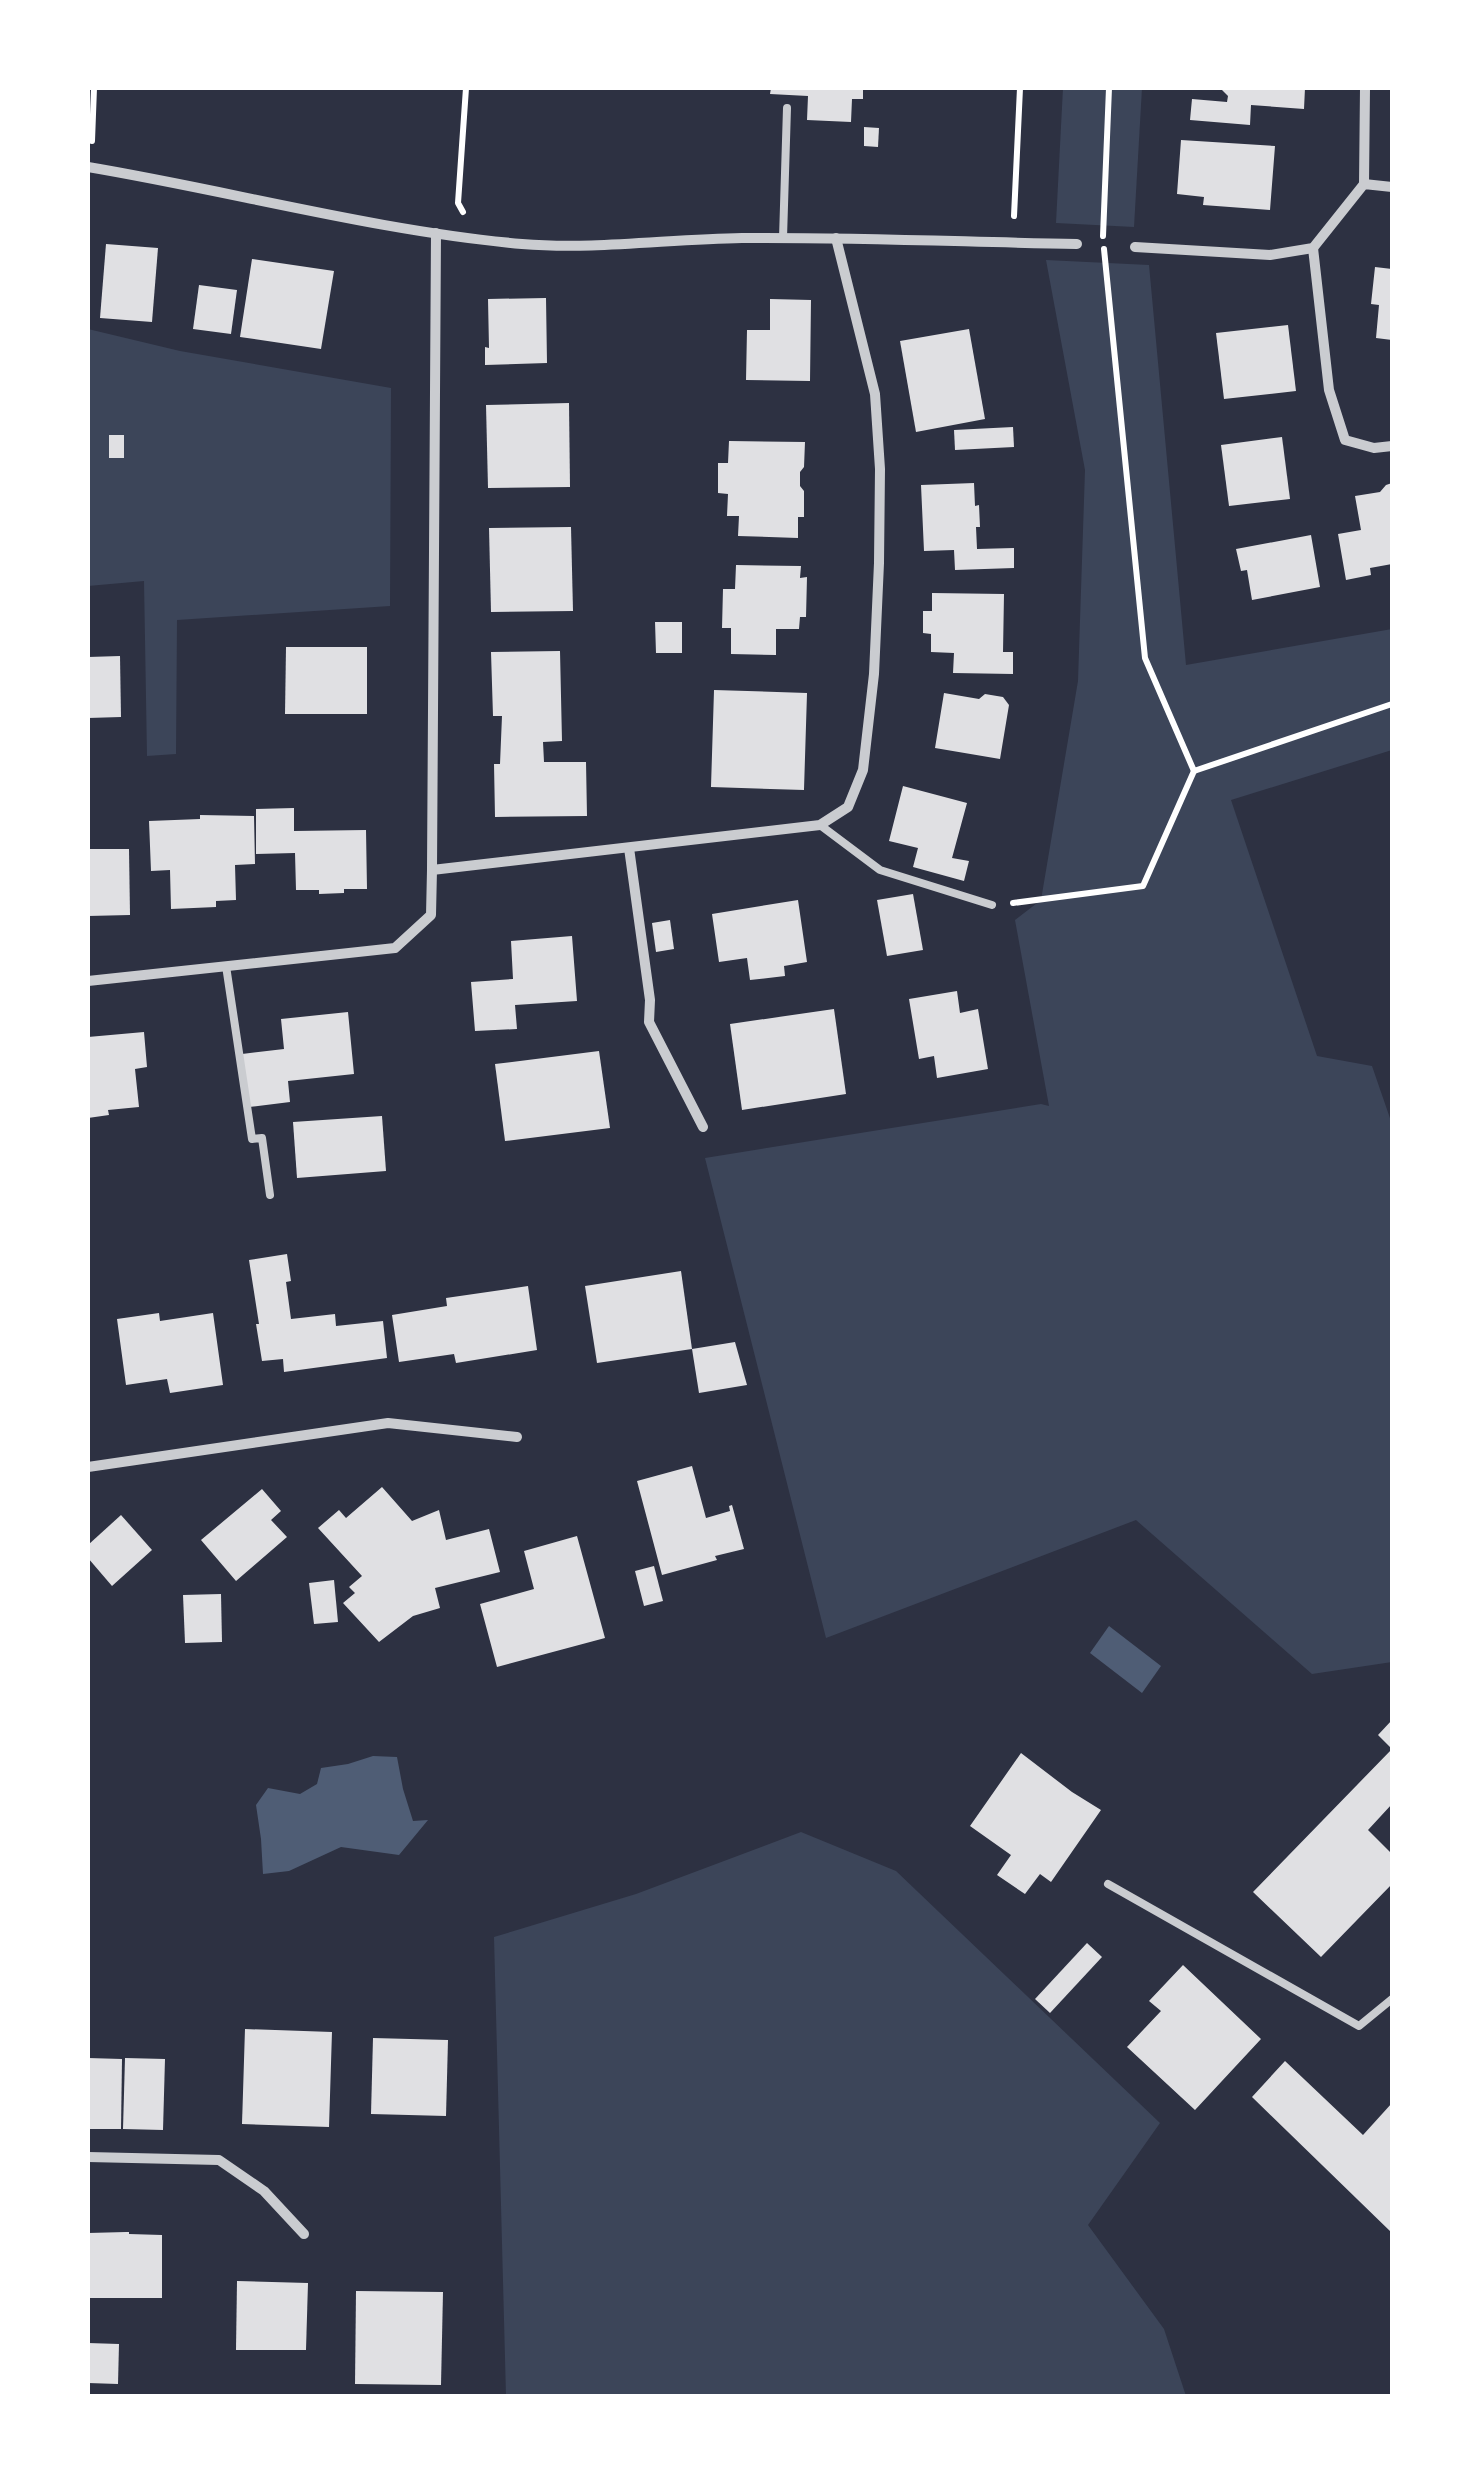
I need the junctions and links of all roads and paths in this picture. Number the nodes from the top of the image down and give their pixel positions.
1 (94, 88) edge
2 (466, 88) edge
3 (1020, 88) edge
4 (1109, 88) edge
5 (1365, 88) edge
6 (787, 108) dead end
7 (89, 168) edge
8 (1364, 184) junction
9 (1392, 187) edge
10 (436, 233) junction
11 (480, 238) junction
12 (783, 238) junction
13 (836, 238) junction
14 (1013, 243) junction
15 (1077, 244) dead end
16 (1135, 247) dead end
17 (1313, 248) junction
18 (1392, 446) edge
19 (1392, 704) edge
20 (1194, 772) junction
21 (820, 825) junction
22 (628, 848) junction
23 (432, 870) junction
24 (992, 905) joint
25 (226, 966) junction
26 (88, 981) edge
27 (704, 1127) dead end
28 (270, 1195) dead end
29 (517, 1438) dead end
30 (88, 1467) edge
31 (1108, 1884) dead end
32 (1392, 1998) edge
33 (88, 2157) edge
34 (304, 2234) dead end

1 - 7 path
2 - 11 path
3 - 14 path
4 - 20 path
5 - 8 street
6 - 12 lane
7 - 10 street
8 - 9 street
8 - 17 street
10 - 11 street
10 - 23 street
11 - 12 street
12 - 13 street
13 - 14 street
13 - 21 street
14 - 15 street
16 - 17 street
17 - 18 street
19 - 20 path
20 - 24 path
21 - 22 street
21 - 24 lane
22 - 23 street
22 - 27 street
23 - 25 street
25 - 26 street
25 - 28 lane
29 - 30 street
31 - 32 lane
33 - 34 street

